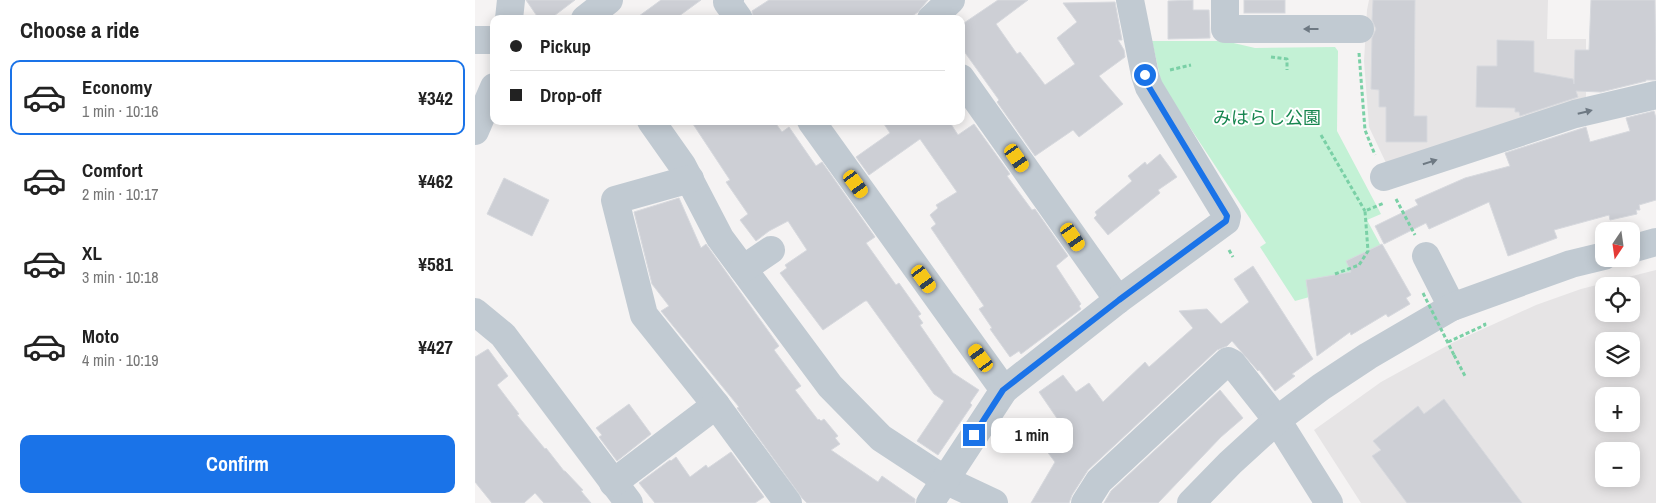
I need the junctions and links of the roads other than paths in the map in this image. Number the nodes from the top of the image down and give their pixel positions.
1 (511, 0) edge
2 (609, 0) edge
3 (729, 0) edge
4 (951, 0) edge
5 (1130, 0) edge
6 (1225, 0) edge
7 (509, 15) edge
8 (590, 15) edge
9 (736, 15) edge
10 (935, 15) edge
11 (1360, 29) road end
12 (475, 40) edge
13 (490, 40) edge
14 (965, 84) edge
15 (1656, 95) edge
16 (490, 97) edge
17 (654, 125) edge
18 (814, 125) edge
19 (475, 132) edge
20 (690, 179) junction
21 (1385, 190) road end
22 (1656, 242) edge
23 (1640, 246) edge
24 (771, 250) dead end
25 (1426, 256) road end
26 (1595, 258) edge
27 (743, 268) junction
28 (1119, 300) junction
29 (1453, 308) junction
30 (475, 312) edge
31 (1003, 390) junction
32 (716, 405) junction
33 (1277, 420) junction
34 (945, 480) junction
35 (621, 493) edge
36 (788, 503) edge
37 (930, 503) edge
38 (994, 503) edge
39 (1085, 503) edge
40 (1191, 503) edge
41 (1329, 503) edge

1 - 7 street
2 - 8 street
3 - 9 street
4 - 10 street
5 - 28 street
11 -> 6 street
12 - 13 street
14 - 28 street
21 -> 15 street
16 - 19 street
17 - 20 street
18 - 31 street
20 - 27 street
20 - 32 street
22 - 23 street
24 - 27 street
25 - 29 street
26 - 29 street
27 - 34 street
28 - 31 street
29 - 33 street
30 - 35 street
31 - 34 street
32 - 35 street
32 - 36 street
33 - 39 street
33 - 40 street
33 - 41 street
34 - 37 street
34 - 38 street

